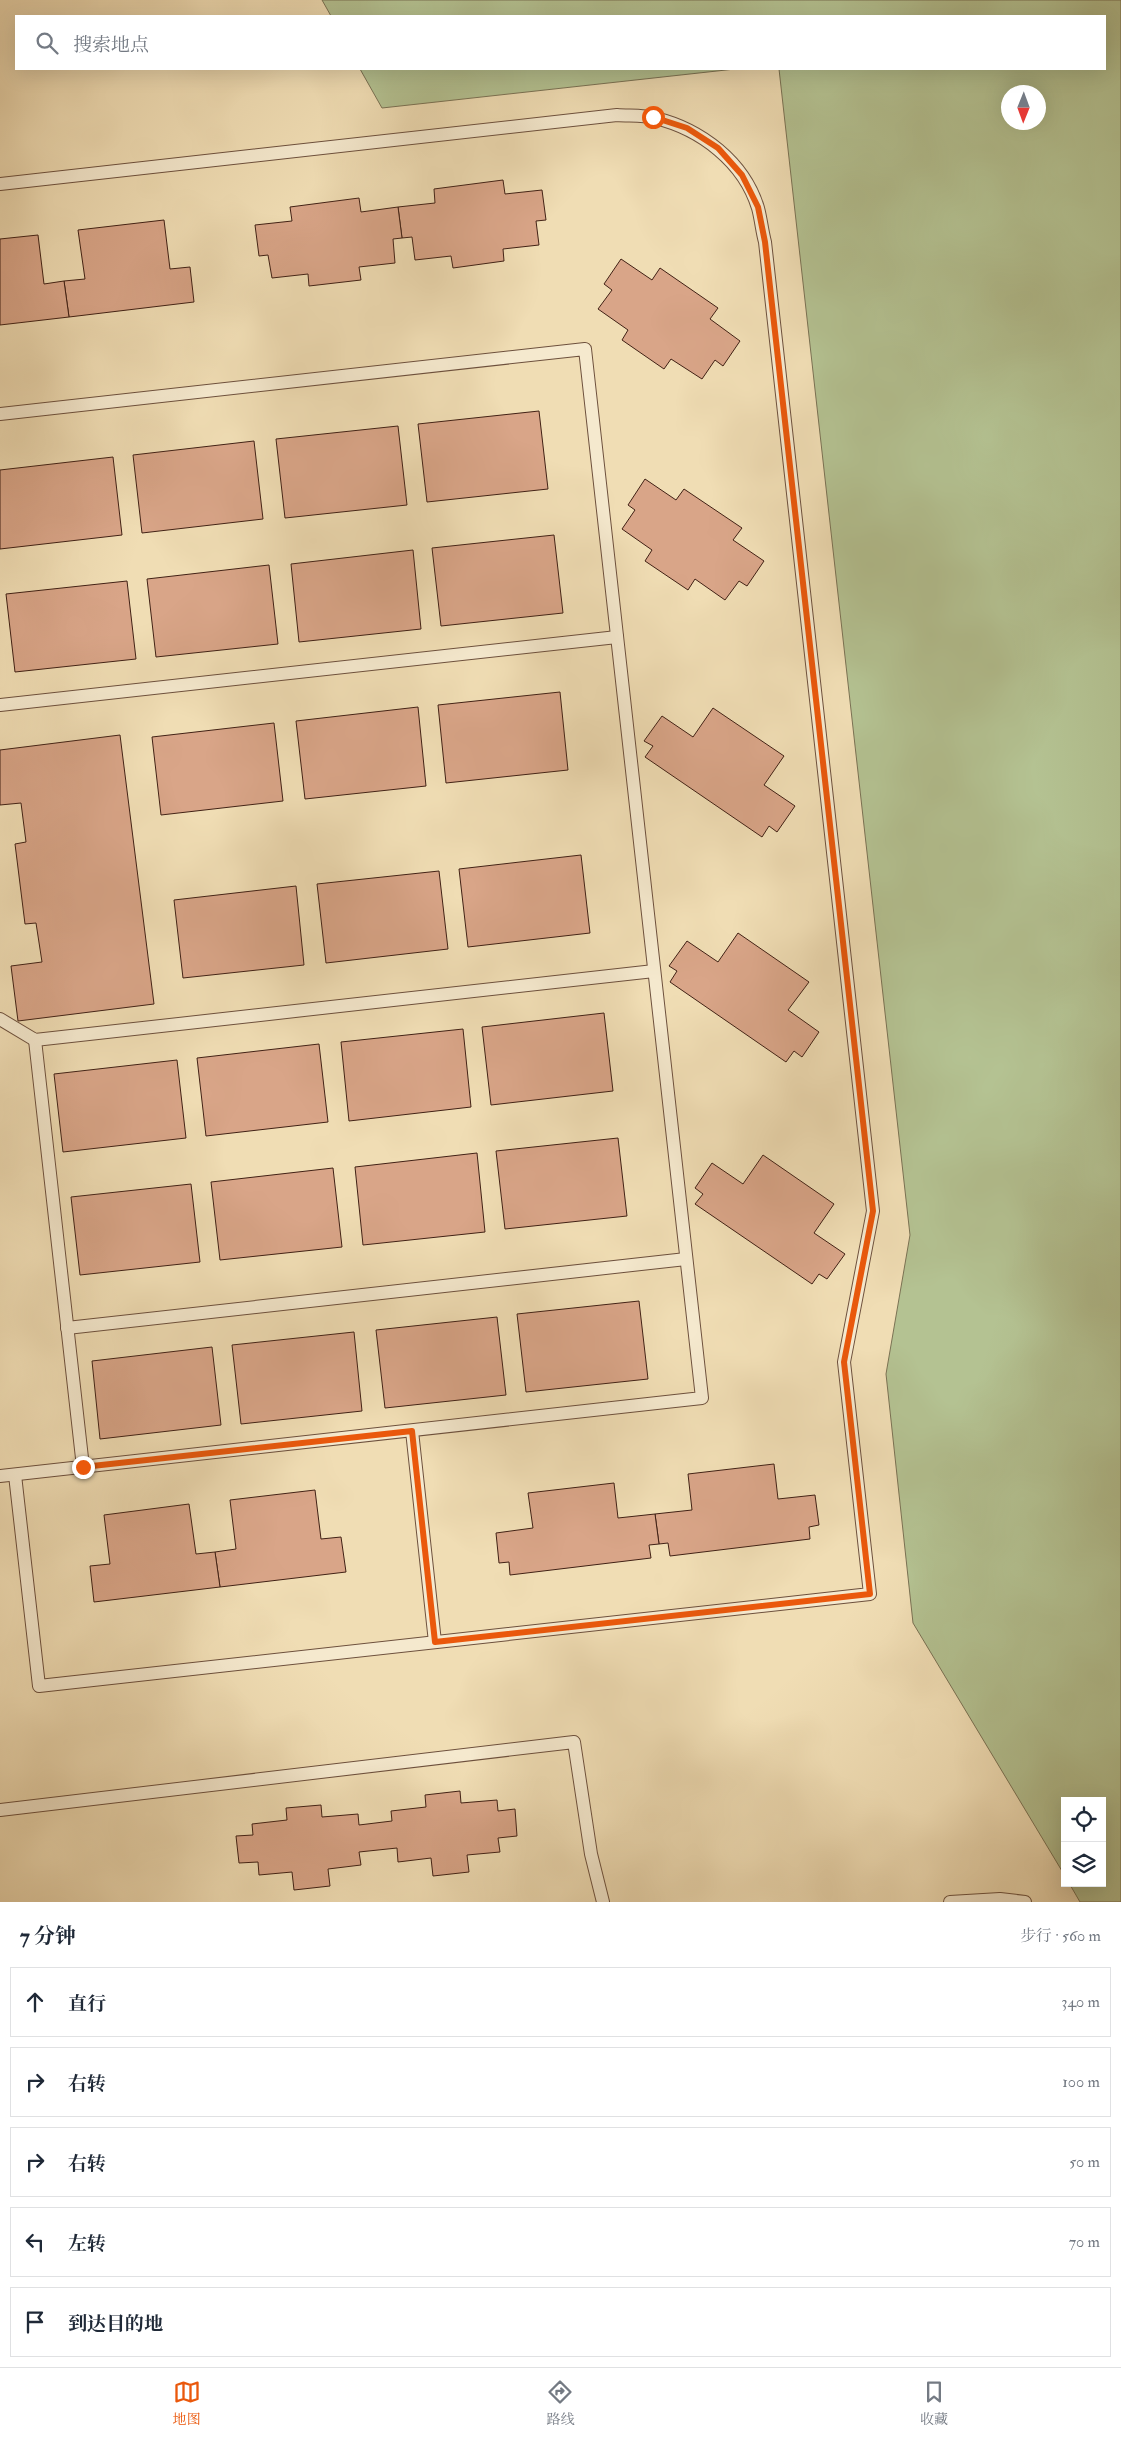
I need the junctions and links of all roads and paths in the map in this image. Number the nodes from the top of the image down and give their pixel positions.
1 (0, 184) edge
2 (0, 414) edge
3 (616, 637) junction
4 (0, 705) edge
5 (654, 972) junction
6 (0, 1019) edge
7 (35, 1040) junction
8 (686, 1259) junction
9 (67, 1328) junction
10 (412, 1431) junction
11 (83, 1467) junction
12 (15, 1475) junction
13 (0, 1476) edge
14 (435, 1642) junction
15 (0, 1810) edge
16 (603, 1902) edge
17 (950, 1902) edge
18 (1025, 1902) edge

1 - 14 lane
2 - 3 lane
3 - 4 lane
3 - 5 lane
5 - 7 lane
5 - 8 lane
6 - 7 lane
7 - 9 lane
8 - 9 lane
8 - 10 lane
9 - 11 lane
10 - 11 lane
10 - 14 lane
11 - 12 lane
12 - 13 lane
12 - 14 lane
15 - 16 lane
17 - 18 lane

